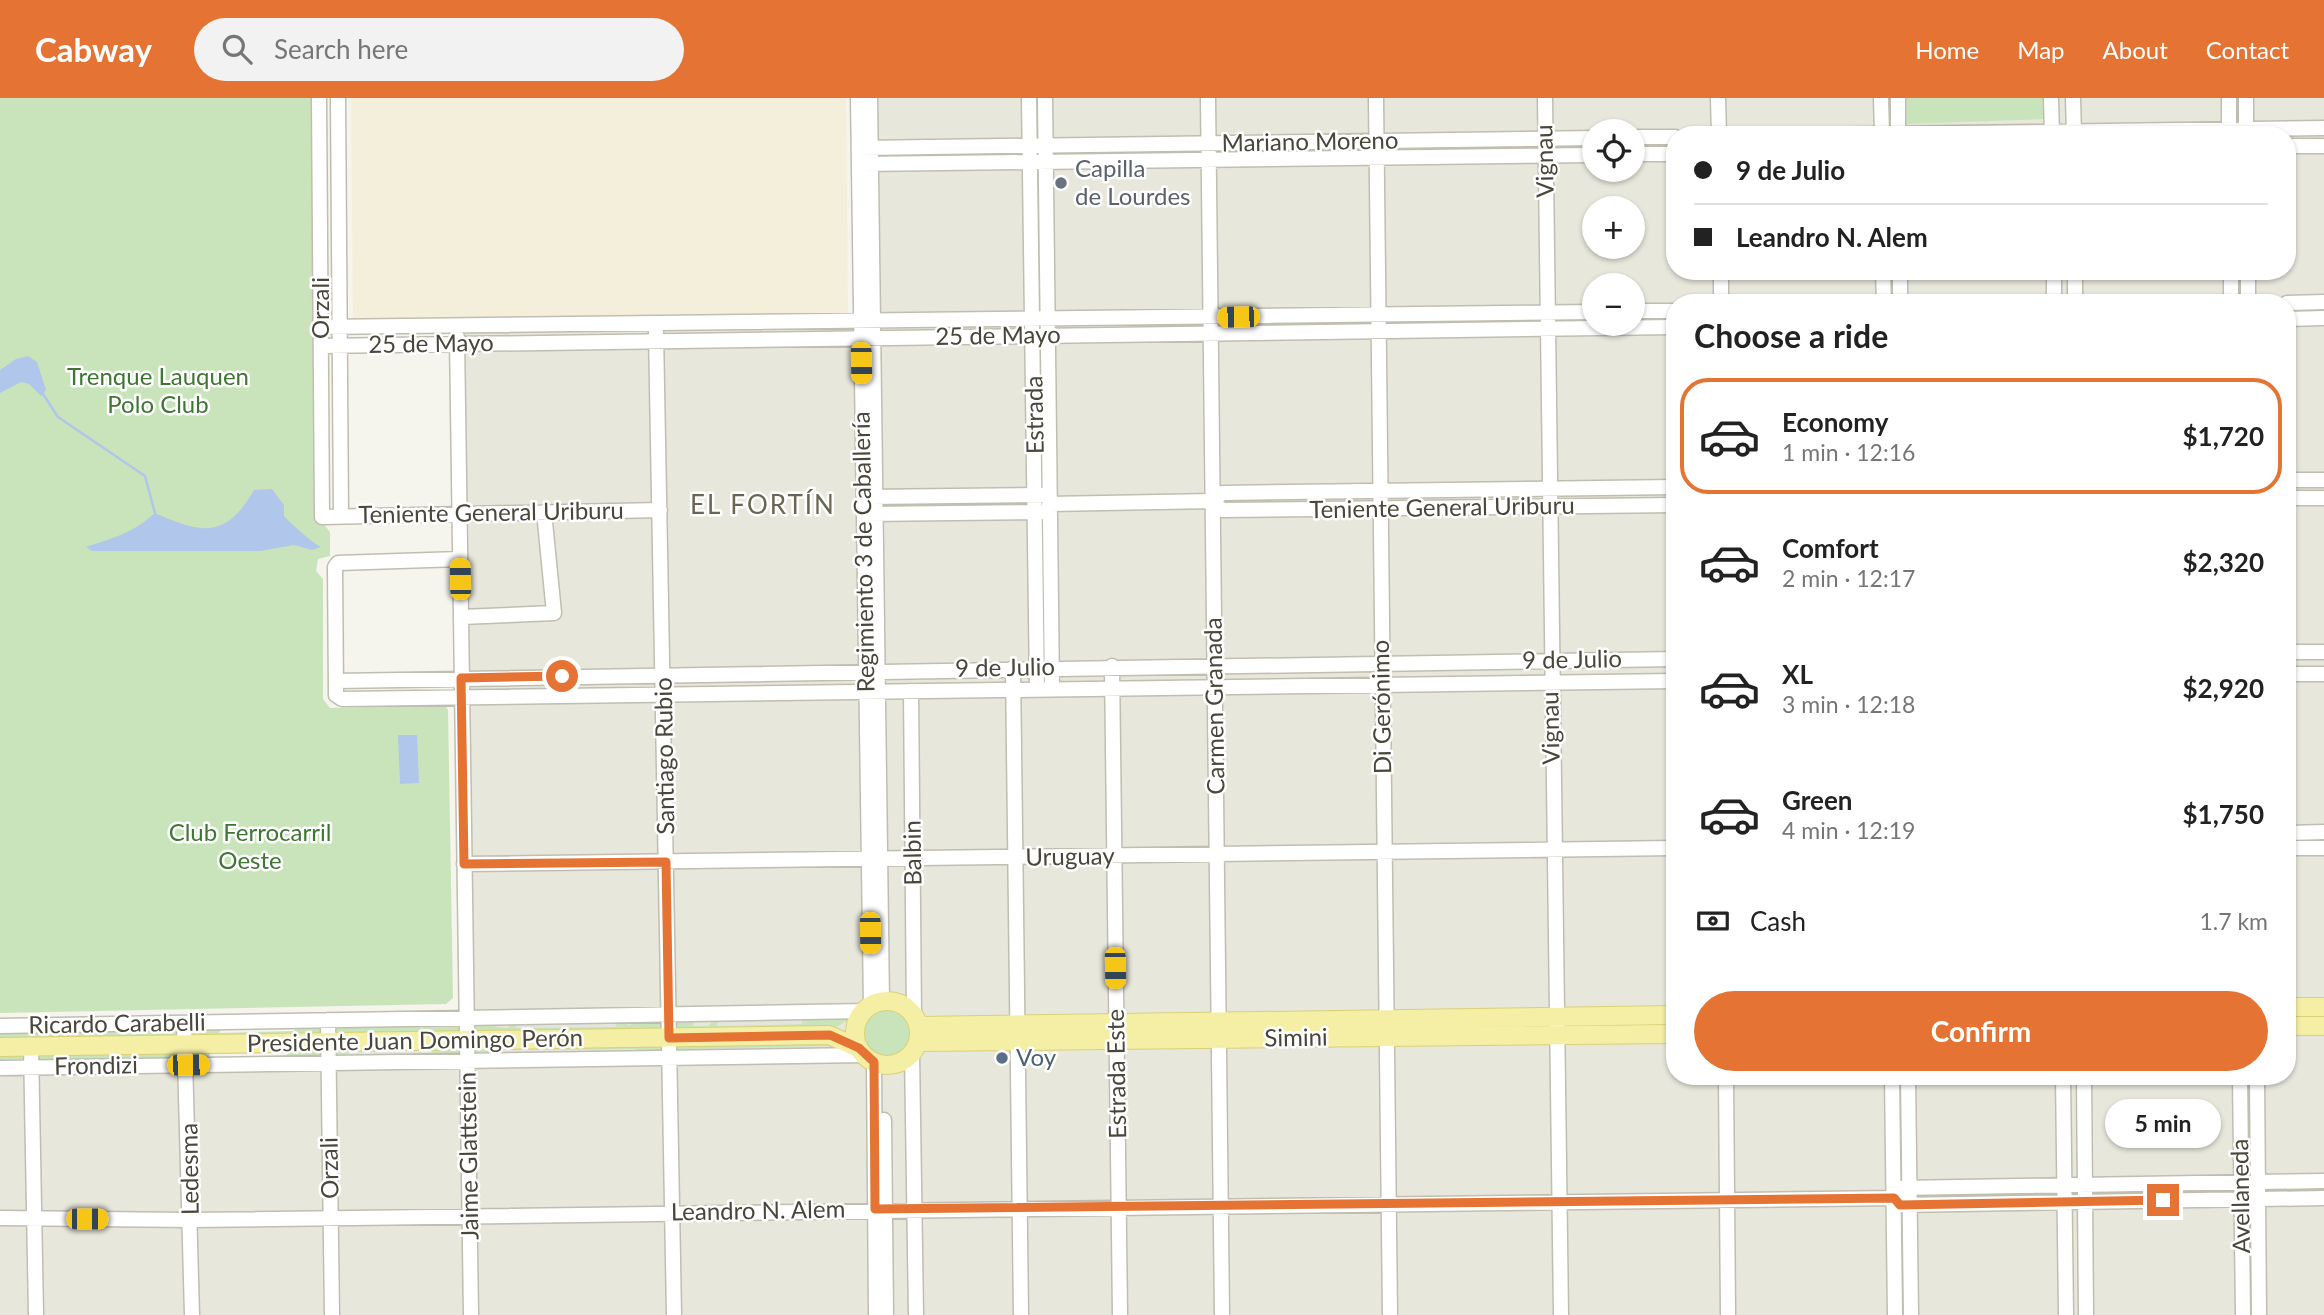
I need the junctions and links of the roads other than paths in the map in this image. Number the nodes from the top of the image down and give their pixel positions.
1 (319, 98) edge
2 (338, 98) edge
3 (858, 98) edge
4 (870, 98) edge
5 (1029, 98) edge
6 (1045, 98) edge
7 (1208, 98) edge
8 (1376, 98) edge
9 (1545, 98) edge
10 (1718, 98) edge
11 (1881, 98) edge
12 (1898, 98) edge
13 (2051, 98) edge
14 (2073, 98) edge
15 (2229, 98) edge
16 (2246, 98) edge
17 (1719, 126) edge
18 (1882, 126) edge
19 (1898, 126) edge
20 (2052, 126) edge
21 (2074, 126) edge
22 (2229, 126) edge
23 (2246, 126) edge
24 (2324, 128) edge
25 (2296, 129) edge
26 (1645, 137) edge
27 (1666, 137) edge
28 (1582, 138) edge
29 (1545, 139) junction
30 (1376, 141) junction
31 (1208, 143) junction
32 (1046, 145) junction
33 (1030, 146) junction
34 (2296, 146) edge
35 (2324, 146) edge
36 (864, 148) junction
37 (1666, 154) edge
38 (1582, 155) edge
39 (1645, 155) edge
40 (1545, 156) junction
41 (1376, 158) junction
42 (1209, 160) junction
43 (1030, 162) junction
44 (1046, 162) junction
45 (865, 164) junction
46 (2296, 303) edge
47 (2324, 303) edge
48 (1666, 311) edge
49 (1582, 312) edge
50 (1645, 312) edge
51 (1547, 313) junction
52 (1378, 315) junction
53 (1210, 317) junction
54 (2324, 318) edge
55 (1040, 319) junction
56 (2296, 319) edge
57 (866, 321) junction
58 (656, 323) junction
59 (456, 325) junction
60 (340, 326) junction
61 (321, 327) junction
62 (1666, 327) edge
63 (1547, 329) junction
64 (1378, 331) junction
65 (1211, 333) junction
66 (1040, 335) junction
67 (866, 338) junction
68 (656, 341) junction
69 (457, 343) junction
70 (321, 346) junction
71 (340, 346) junction
72 (2296, 480) edge
73 (2324, 480) edge
74 (1666, 488) edge
75 (1549, 489) junction
76 (1380, 491) junction
77 (1036, 495) junction
78 (869, 497) junction
79 (2296, 498) edge
80 (2324, 498) edge
81 (1213, 501) junction
82 (1049, 503) junction
83 (1666, 505) edge
84 (1549, 507) junction
85 (1380, 509) junction
86 (660, 510) junction
87 (544, 512) junction
88 (1036, 513) junction
89 (459, 514) junction
90 (869, 514) junction
91 (341, 516) junction
92 (322, 517) joint
93 (460, 559) junction
94 (461, 617) junction
95 (2296, 652) edge
96 (2324, 652) edge
97 (1666, 659) edge
98 (1550, 660) junction
99 (1381, 662) junction
100 (1214, 664) junction
101 (1112, 666) junction
102 (1044, 667) junction
103 (1013, 668) junction
104 (872, 670) junction
105 (663, 674) junction
106 (2296, 674) edge
107 (2324, 674) edge
108 (461, 678) junction
109 (336, 681) junction
110 (1666, 681) edge
111 (1551, 683) junction
112 (1381, 685) junction
113 (1215, 687) junction
114 (1112, 688) junction
115 (1045, 689) junction
116 (1013, 690) junction
117 (911, 691) junction
118 (872, 692) junction
119 (664, 695) junction
120 (462, 698) junction
121 (2324, 832) edge
122 (2296, 833) edge
123 (1666, 848) edge
124 (2296, 848) edge
125 (2324, 848) edge
126 (1552, 850) junction
127 (1383, 853) junction
128 (1217, 855) junction
129 (1114, 856) junction
130 (1015, 858) junction
131 (875, 859) junction
132 (913, 859) junction
133 (666, 862) junction
134 (464, 864) junction
135 (2296, 1007) edge
136 (2324, 1007) edge
137 (870, 1008) junction
138 (669, 1015) junction
139 (1666, 1015) edge
140 (1556, 1017) junction
141 (467, 1018) junction
142 (328, 1020) junction
143 (184, 1023) junction
144 (0, 1026) edge
145 (2324, 1026) edge
146 (2296, 1027) edge
147 (1386, 1028) junction
148 (1218, 1030) junction
149 (1116, 1032) junction
150 (1017, 1033) junction
151 (916, 1034) junction
152 (1666, 1034) edge
153 (830, 1035) junction
154 (1556, 1036) junction
155 (669, 1038) junction
156 (467, 1041) junction
157 (328, 1042) junction
158 (186, 1045) junction
159 (31, 1046) junction
160 (0, 1047) edge
161 (670, 1058) junction
162 (870, 1058) junction
163 (467, 1061) junction
164 (328, 1063) junction
165 (188, 1065) junction
166 (32, 1067) junction
167 (0, 1068) edge
168 (1726, 1085) edge
169 (1892, 1085) edge
170 (1908, 1085) edge
171 (2063, 1085) edge
172 (2084, 1085) edge
173 (2240, 1085) edge
174 (2257, 1085) edge
175 (2324, 1181) edge
176 (2258, 1182) junction
177 (2241, 1183) junction
178 (2065, 1185) junction
179 (2085, 1185) junction
180 (1910, 1188) junction
181 (1894, 1198) junction
182 (2324, 1198) edge
183 (2241, 1199) junction
184 (2258, 1199) junction
185 (1727, 1200) junction
186 (1559, 1201) junction
187 (2065, 1202) junction
188 (2085, 1202) junction
189 (1388, 1203) junction
190 (1220, 1205) junction
191 (1910, 1205) junction
192 (1119, 1206) junction
193 (1019, 1207) junction
194 (915, 1208) junction
195 (880, 1209) junction
196 (672, 1212) junction
197 (470, 1215) junction
198 (331, 1217) junction
199 (0, 1218) edge
200 (35, 1218) junction
201 (191, 1220) junction
202 (36, 1315) edge
203 (192, 1315) edge
204 (332, 1315) edge
205 (471, 1315) edge
206 (674, 1315) edge
207 (876, 1315) edge
208 (886, 1315) edge
209 (916, 1315) edge
210 (1021, 1315) edge
211 (1120, 1315) edge
212 (1222, 1315) edge
213 (1390, 1315) edge
214 (1561, 1315) edge
215 (1728, 1315) edge
216 (1895, 1315) edge
217 (1911, 1315) edge
218 (2066, 1315) edge
219 (2086, 1315) edge
220 (2243, 1315) edge
221 (2259, 1315) edge

1 - 61 street, Orzali
2 - 60 street, Orzali
3 - 36 street, Regimiento 3 de Caballería
4 - 36 street, Regimiento 3 de Caballería
5 - 33 street, Estrada
6 - 32 street, Estrada
7 - 31 street, Carmen Granada
8 - 30 street, Di Gerónimo
9 - 29 street, Vignau
10 - 17 street
11 - 18 street
12 - 19 street
13 - 20 street
14 - 21 street
15 - 22 street
16 - 23 street
24 - 25 street
26 - 27 street
28 - 29 street, Mariano Moreno
29 - 30 street, Mariano Moreno
29 - 40 street, Vignau
30 - 31 street, Mariano Moreno
30 - 41 street, Di Gerónimo
31 - 32 street, Mariano Moreno
31 - 42 street, Carmen Granada
32 - 33 street, Mariano Moreno
32 - 44 street, Estrada
33 - 36 street, Mariano Moreno
33 - 43 street, Estrada
34 - 35 street
36 - 45 street, Regimiento 3 de Caballería
37 - 39 street
38 - 40 street, Mariano Moreno
40 - 41 street, Mariano Moreno
40 - 51 street, Vignau
41 - 42 street, Mariano Moreno
41 - 52 street, Di Gerónimo
42 - 44 street, Mariano Moreno
42 - 53 street, Carmen Granada
43 - 44 street, Mariano Moreno
43 - 45 street, Mariano Moreno
43 - 55 street, Estrada
44 - 55 street, Estrada
45 - 57 street, Regimiento 3 de Caballería
46 - 47 street
48 - 50 street
49 - 51 street, 25 de Mayo
51 - 52 street, 25 de Mayo
51 - 63 street, Vignau
52 - 53 street, 25 de Mayo
52 - 64 street, Di Gerónimo
53 - 55 street, 25 de Mayo
53 - 65 street, Carmen Granada
54 - 56 street
55 - 57 street, 25 de Mayo
55 - 66 street, Estrada
57 - 58 street, 25 de Mayo
57 - 67 street, Regimiento 3 de Caballería
58 - 59 street, 25 de Mayo
58 - 68 street, Santiago Rubio
59 - 60 street, 25 de Mayo
59 - 69 street, Jaime Glattstein
60 - 61 street, 25 de Mayo
60 - 71 street, Orzali
61 - 70 street, Orzali
62 - 63 street, 25 de Mayo
63 - 64 street, 25 de Mayo
63 - 75 street, Vignau
64 - 65 street, 25 de Mayo
64 - 76 street, Di Gerónimo
65 - 66 street, 25 de Mayo
65 - 81 street, Carmen Granada
66 - 67 street, 25 de Mayo
66 - 77 street, Estrada
66 - 82 street, Estrada
67 - 68 street, 25 de Mayo
67 - 78 street, Regimiento 3 de Caballería
68 - 69 street, 25 de Mayo
68 - 86 street, Santiago Rubio
69 - 71 street, 25 de Mayo
69 - 89 street, Jaime Glattstein
70 - 71 street, 25 de Mayo
70 - 92 street, Orzali
71 - 91 street, Orzali
72 - 73 street
74 - 75 street, Teniente General Uriburu
75 - 76 street, Teniente General Uriburu
75 - 84 street, Vignau
76 - 81 street, Teniente General Uriburu
76 - 85 street, Di Gerónimo
77 - 78 street
77 - 82 street
77 - 88 street, Estrada
78 - 90 street, Regimiento 3 de Caballería
79 - 80 street
81 - 82 street, Teniente General Uriburu
81 - 85 street, Teniente General Uriburu
81 - 100 street, Carmen Granada
82 - 88 street
82 - 102 street, Estrada
83 - 84 street, Teniente General Uriburu
84 - 85 street, Teniente General Uriburu
84 - 98 street, Vignau
85 - 99 street, Di Gerónimo
86 - 87 street, Teniente General Uriburu
86 - 105 street, Santiago Rubio
87 - 89 street, Teniente General Uriburu
87 - 94 street
88 - 90 street
88 - 102 street, Estrada
89 - 91 street, Teniente General Uriburu
89 - 93 street, Jaime Glattstein
90 - 104 street, Regimiento 3 de Caballería
91 - 92 street, Teniente General Uriburu
93 - 94 street, Jaime Glattstein
93 - 109 street
94 - 108 street, Jaime Glattstein
95 - 96 street
97 - 98 street, 9 de Julio
98 - 99 street, 9 de Julio
98 - 111 street, Vignau
99 - 100 street, 9 de Julio
99 - 112 street, Di Gerónimo
100 - 101 street, 9 de Julio
100 - 113 street, Carmen Granada
101 - 102 street, 9 de Julio
101 - 114 street, Estrada Este
102 - 103 street, 9 de Julio
102 - 115 street, Estrada
103 - 104 street, 9 de Julio
103 - 116 street
104 - 105 street, 9 de Julio
104 - 118 street, Regimiento 3 de Caballería
105 - 108 street, 9 de Julio
105 - 119 street, Santiago Rubio
106 - 107 street
108 - 109 street, 9 de Julio
108 - 120 street, Jaime Glattstein
109 - 120 street, 9 de Julio
110 - 111 street, 9 de Julio
111 - 112 street, 9 de Julio
111 - 126 street, Vignau
112 - 113 street, 9 de Julio
112 - 127 street, Di Gerónimo
113 - 114 street, 9 de Julio
113 - 128 street, Carmen Granada
114 - 115 street, 9 de Julio
114 - 129 street, Estrada Este
115 - 116 street, 9 de Julio
116 - 117 street, 9 de Julio
116 - 130 street
117 - 118 street, 9 de Julio
117 - 132 street, Balbin
118 - 119 street, 9 de Julio
118 - 131 street, Regimiento 3 de Caballería
119 - 120 street, 9 de Julio
119 - 133 street, Santiago Rubio
120 - 134 street, Jaime Glattstein
121 - 122 street
123 - 126 street, Uruguay
124 - 125 street
126 - 127 street, Uruguay
126 - 140 street, Vignau
127 - 128 street, Uruguay
127 - 147 street, Di Gerónimo
128 - 129 street, Uruguay
128 - 148 street, Carmen Granada
129 - 130 street, Uruguay
129 - 149 street, Estrada Este
130 - 132 street, Uruguay
130 - 150 street
131 - 132 street, Uruguay
131 - 133 street, Uruguay
131 - 137 street, Regimiento 3 de Caballería
132 - 151 street, Balbin
133 - 134 street, Uruguay
133 - 138 street, Santiago Rubio
134 - 141 street, Jaime Glattstein
135 - 136 main road
137 - 138 street, Ricardo Carabelli
137 - 151 main road
137 - 153 main road
137 - 162 main road
138 - 141 street, Ricardo Carabelli
138 - 155 street, Santiago Rubio
139 - 140 main road, Simini
140 - 147 main road, Simini
140 - 154 street, Vignau
141 - 142 street, Ricardo Carabelli
141 - 156 street, Jaime Glattstein
142 - 143 street, Ricardo Carabelli
142 - 157 street, Orzali
143 - 144 street, Ricardo Carabelli
143 - 158 street, Ledesma
145 - 146 main road
147 - 148 main road, Simini
147 - 154 main road, Simini
147 - 189 street, Di Gerónimo
148 - 149 main road, Simini
148 - 190 street, Carmen Granada
149 - 150 main road, Simini
149 - 192 street, Estrada Este
150 - 151 main road, Simini
150 - 193 street
151 - 162 main road
151 - 194 street, Balbin
152 - 154 main road, Simini
153 - 155 main road, Presidente Juan Domingo Perón
153 - 162 main road, Presidente Juan Domingo Perón
154 - 186 street, Vignau
155 - 156 main road, Presidente Juan Domingo Perón
155 - 161 street, Santiago Rubio
156 - 157 main road, Presidente Juan Domingo Perón
156 - 163 street, Jaime Glattstein
157 - 158 main road, Presidente Juan Domingo Perón
157 - 164 street, Orzali
158 - 159 main road, Presidente Juan Domingo Perón
158 - 165 street, Ledesma
159 - 160 main road, Presidente Juan Domingo Perón
159 - 166 street
161 - 162 street, Frondizi
161 - 163 street, Frondizi
161 - 196 street, Santiago Rubio
162 - 195 street
163 - 164 street, Frondizi
163 - 197 street, Jaime Glattstein
164 - 165 street, Frondizi
164 - 198 street, Orzali
165 - 166 street, Frondizi
165 - 201 street, Ledesma
166 - 167 street, Frondizi
166 - 200 street
168 - 185 street
169 - 181 street
170 - 180 street
171 - 178 street
172 - 179 street
173 - 177 street, Avellaneda
174 - 176 street, Avellaneda
175 - 176 street
176 - 177 street
176 - 184 street, Avellaneda
177 - 179 street
177 - 183 street, Avellaneda
178 - 179 street
178 - 180 street
178 - 187 street
179 - 188 street
180 - 181 street
180 - 191 street
181 - 185 street, Leandro N. Alem
181 - 191 street, Leandro N. Alem
181 - 216 street
182 - 184 street, Leandro N. Alem
183 - 184 street, Leandro N. Alem
183 - 188 street, Leandro N. Alem
183 - 220 street, Avellaneda
184 - 221 street, Avellaneda
185 - 186 street, Leandro N. Alem
185 - 215 street
186 - 189 street, Leandro N. Alem
186 - 214 street, Vignau
187 - 188 street, Leandro N. Alem
187 - 191 street, Leandro N. Alem
187 - 218 street
188 - 219 street
189 - 190 street, Leandro N. Alem
189 - 213 street, Di Gerónimo
190 - 192 street, Leandro N. Alem
190 - 212 street, Carmen Granada
191 - 217 street
192 - 193 street, Leandro N. Alem
192 - 211 street, Estrada Este
193 - 194 street, Leandro N. Alem
193 - 210 street
194 - 195 street, Leandro N. Alem
194 - 209 street, Balbin
195 - 196 street, Leandro N. Alem
195 - 207 street
195 - 208 street
196 - 197 street, Leandro N. Alem
196 - 206 street, Santiago Rubio
197 - 198 street, Leandro N. Alem
197 - 205 street, Jaime Glattstein
198 - 201 street, Leandro N. Alem
198 - 204 street, Orzali
199 - 200 street, Leandro N. Alem
200 - 201 street, Leandro N. Alem
200 - 202 street
201 - 203 street, Ledesma

